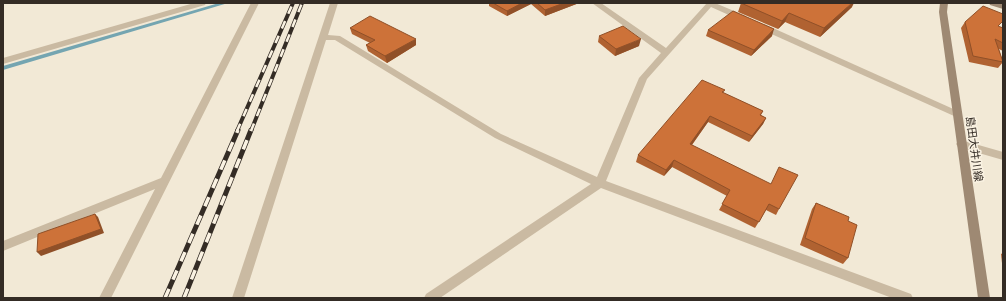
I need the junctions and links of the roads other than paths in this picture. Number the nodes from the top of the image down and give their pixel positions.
1 (202, 3) edge
2 (255, 3) edge
3 (334, 3) edge
4 (596, 3) edge
5 (711, 3) edge
6 (944, 3) edge
7 (993, 3) edge
8 (1003, 7) edge
9 (323, 37) junction
10 (666, 52) junction
11 (3, 61) edge
12 (957, 114) junction
13 (961, 144) junction
14 (1003, 156) edge
15 (164, 181) junction
16 (600, 183) junction
17 (3, 246) edge
18 (105, 298) edge
19 (238, 298) edge
20 (430, 298) edge
21 (907, 298) edge
22 (984, 298) edge

1 - 11 street
2 - 15 street
3 - 9 street
4 - 10 street
5 - 10 street
5 - 12 street
6 - 12 main road, 島田大井川線
7 - 8 main road
9 - 16 street
9 - 19 street
10 - 16 street
12 - 13 main road, 島田大井川線
13 - 14 street
13 - 22 main road, 島田大井川線
15 - 17 street
15 - 18 street
16 - 20 street
16 - 21 street

